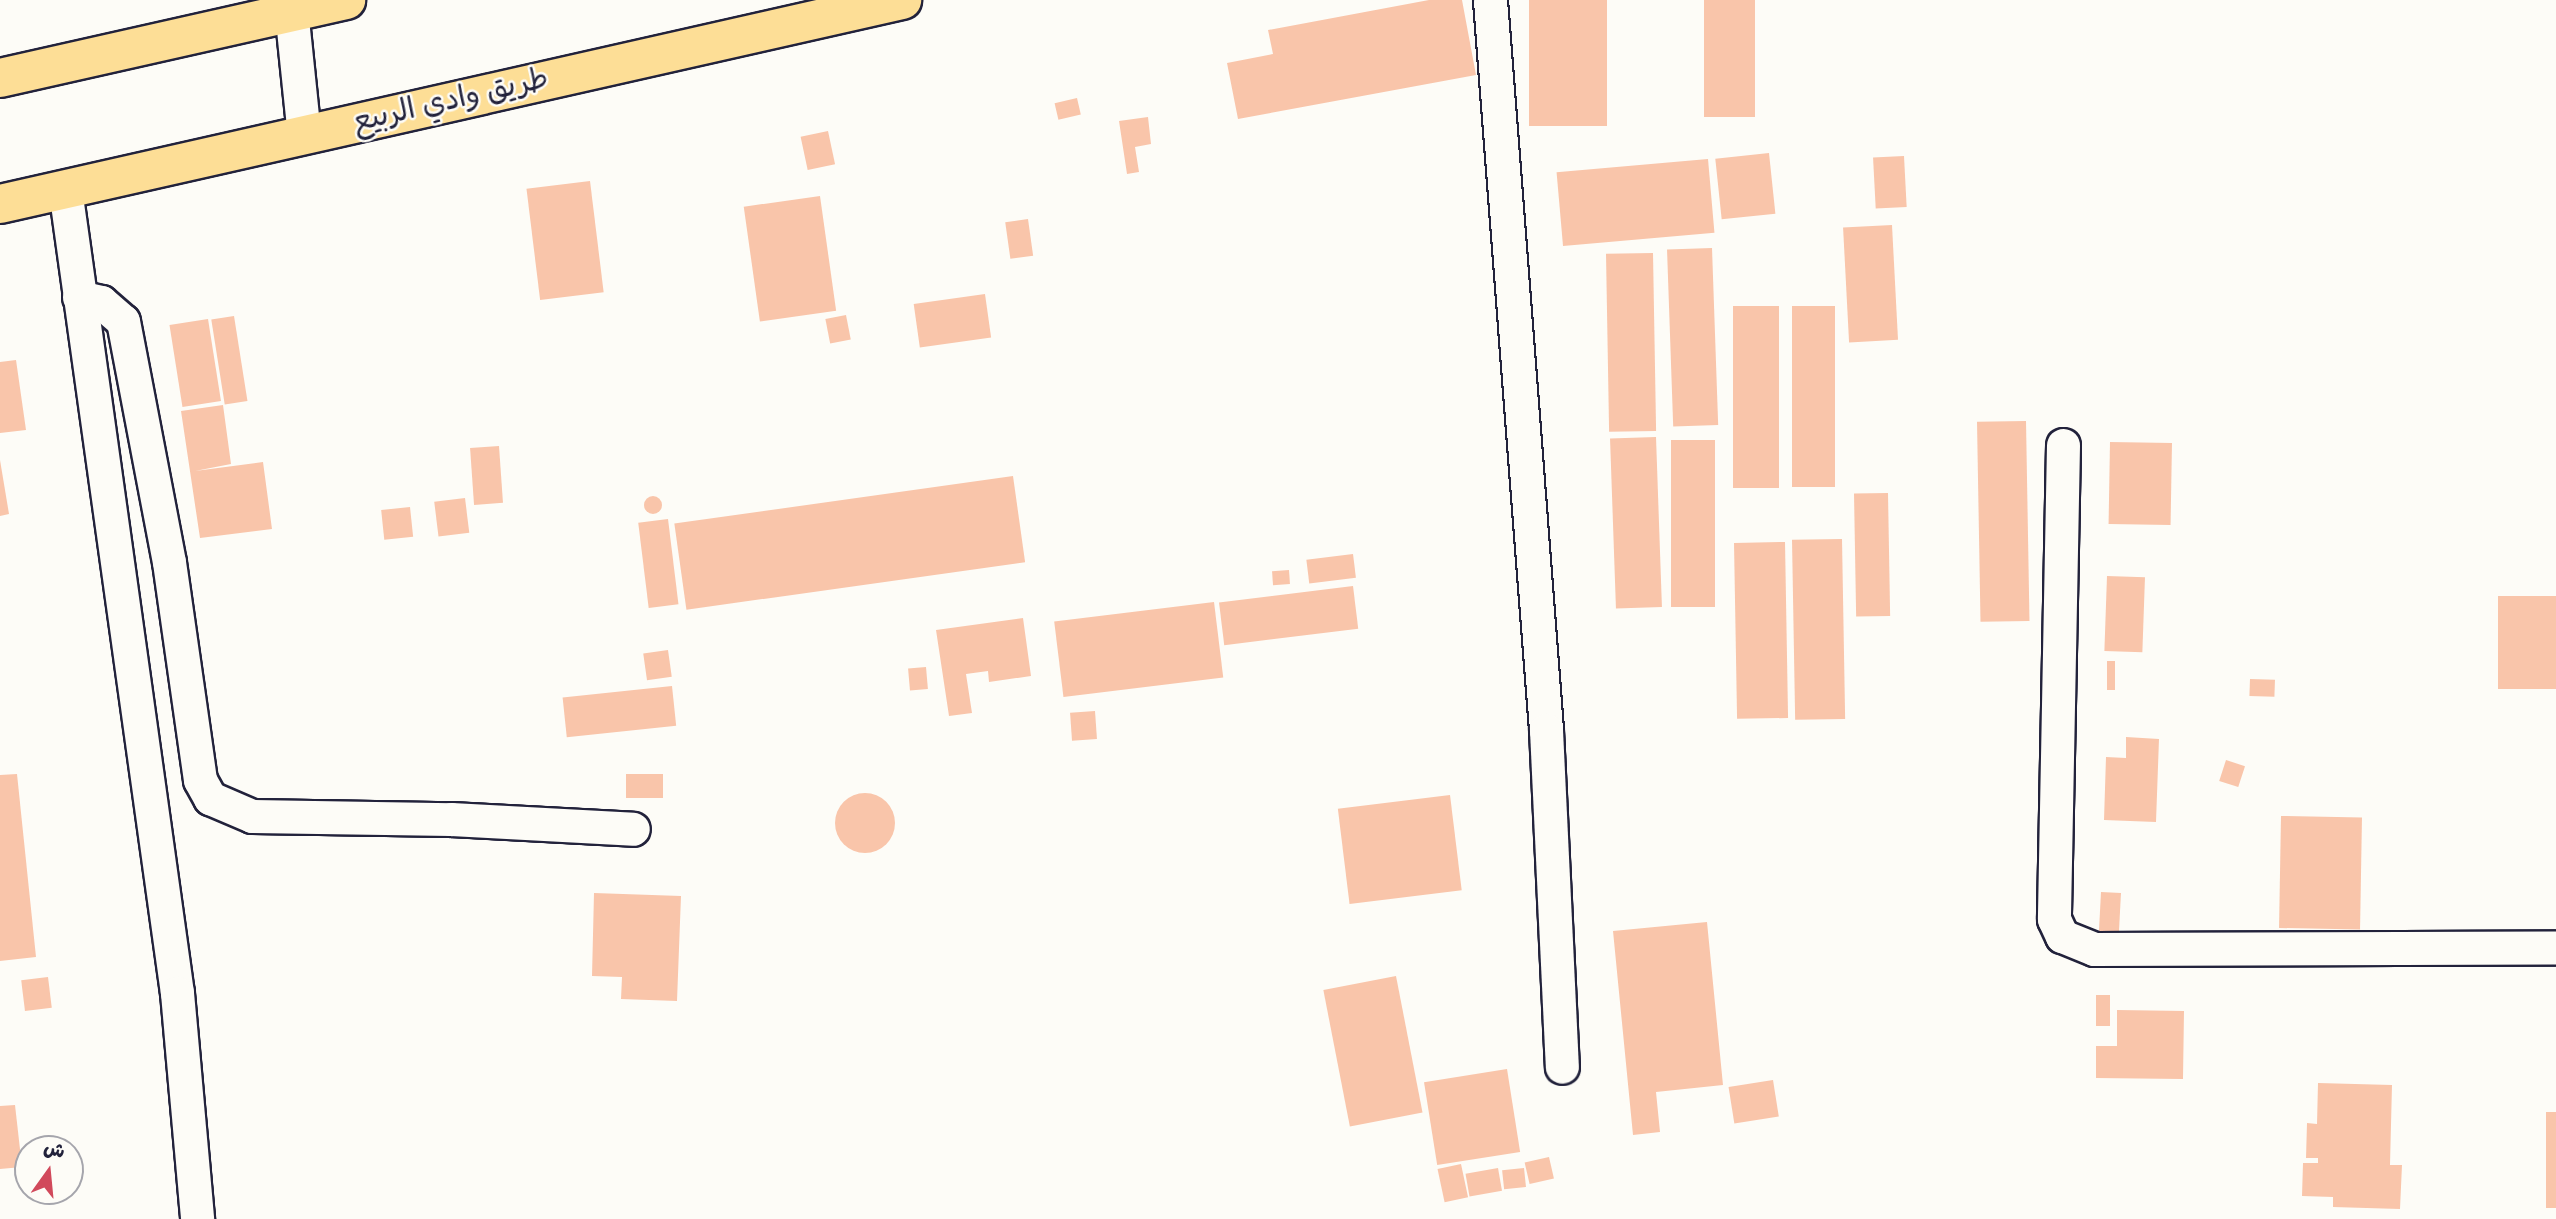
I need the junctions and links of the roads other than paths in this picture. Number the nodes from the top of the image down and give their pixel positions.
1 (346, 0) edge
2 (902, 0) edge
3 (1490, 0) edge
4 (290, 6) edge
5 (0, 78) edge
6 (304, 135) junction
7 (65, 189) junction
8 (0, 204) edge
9 (79, 297) junction
10 (2063, 445) dead end
11 (633, 829) dead end
12 (2556, 947) edge
13 (1562, 1067) dead end
14 (197, 1219) edge

1 - 4 highway
2 - 6 highway, طريق وادي الربيع
3 - 13 street
4 - 5 highway
4 - 6 street
6 - 7 highway, طريق وادي الربيع
7 - 8 highway, طريق وادي الربيع
7 - 9 street
9 - 11 street
9 - 14 street
10 - 12 street

